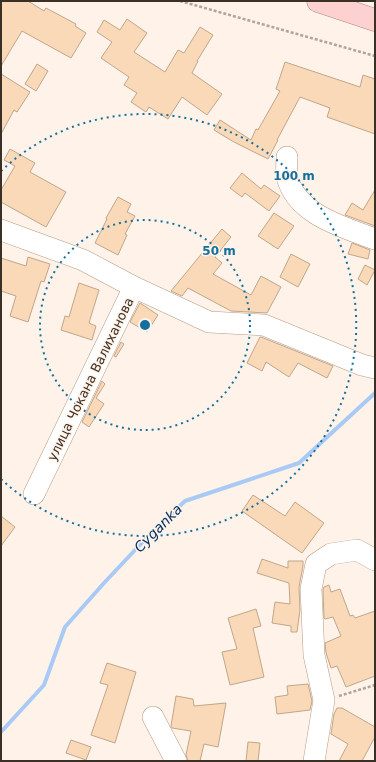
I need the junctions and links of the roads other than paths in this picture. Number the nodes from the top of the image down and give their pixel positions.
1 (318, 1) edge
2 (375, 20) edge
3 (287, 157) dead end
4 (1, 230) edge
5 (375, 240) edge
6 (134, 287) junction
7 (375, 368) edge
8 (34, 494) dead end
9 (375, 560) edge
10 (153, 717) dead end
11 (176, 761) edge
12 (314, 761) edge

1 - 2 main road
3 - 5 street
4 - 6 street, улица Чокана Валиханова
6 - 7 street
6 - 8 street, улица Чокана Валиханова
9 - 12 street
10 - 11 street

